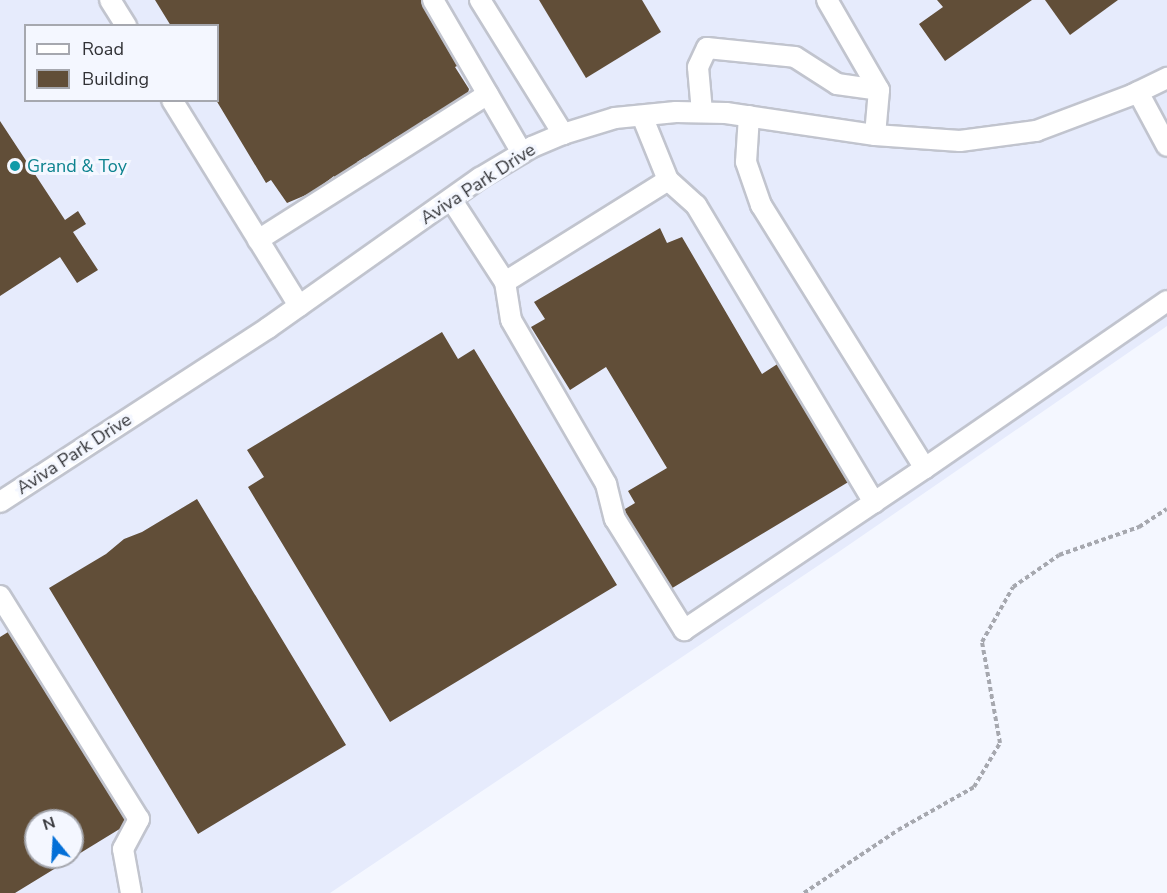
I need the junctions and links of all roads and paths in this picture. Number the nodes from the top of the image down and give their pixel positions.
1 (110, 0) edge
2 (433, 0) edge
3 (480, 0) edge
4 (827, 0) edge
5 (125, 24) edge
6 (1167, 78) edge
7 (879, 90) junction
8 (1138, 93) junction
9 (488, 94) junction
10 (173, 102) edge
11 (702, 112) junction
12 (642, 116) junction
13 (750, 116) junction
14 (563, 134) junction
15 (875, 135) junction
16 (1167, 146) edge
17 (522, 153) junction
18 (668, 180) junction
19 (451, 198) junction
20 (258, 240) junction
21 (505, 282) junction
22 (1167, 301) edge
23 (300, 306) junction
24 (926, 468) junction
25 (0, 502) edge
26 (874, 503) junction
27 (1167, 509) edge
28 (0, 596) edge
29 (131, 893) edge
30 (804, 893) edge

1 - 5 street
2 - 9 street
3 - 14 street
4 - 7 street
6 - 8 street, Aviva Park Drive
7 - 11 street
7 - 15 street
8 - 15 street, Aviva Park Drive
8 - 16 street
9 - 17 street
9 - 20 street
10 - 20 street
11 - 12 street, Aviva Park Drive
11 - 13 street, Aviva Park Drive
12 - 14 street, Aviva Park Drive
12 - 18 street
13 - 15 street, Aviva Park Drive
13 - 24 street
14 - 17 street, Aviva Park Drive
17 - 19 street, Aviva Park Drive
18 - 21 street
18 - 26 street
19 - 21 street
19 - 23 street, Aviva Park Drive
20 - 23 street
21 - 26 street
22 - 24 street
23 - 25 street, Aviva Park Drive
24 - 26 street
27 - 30 path
28 - 29 street

